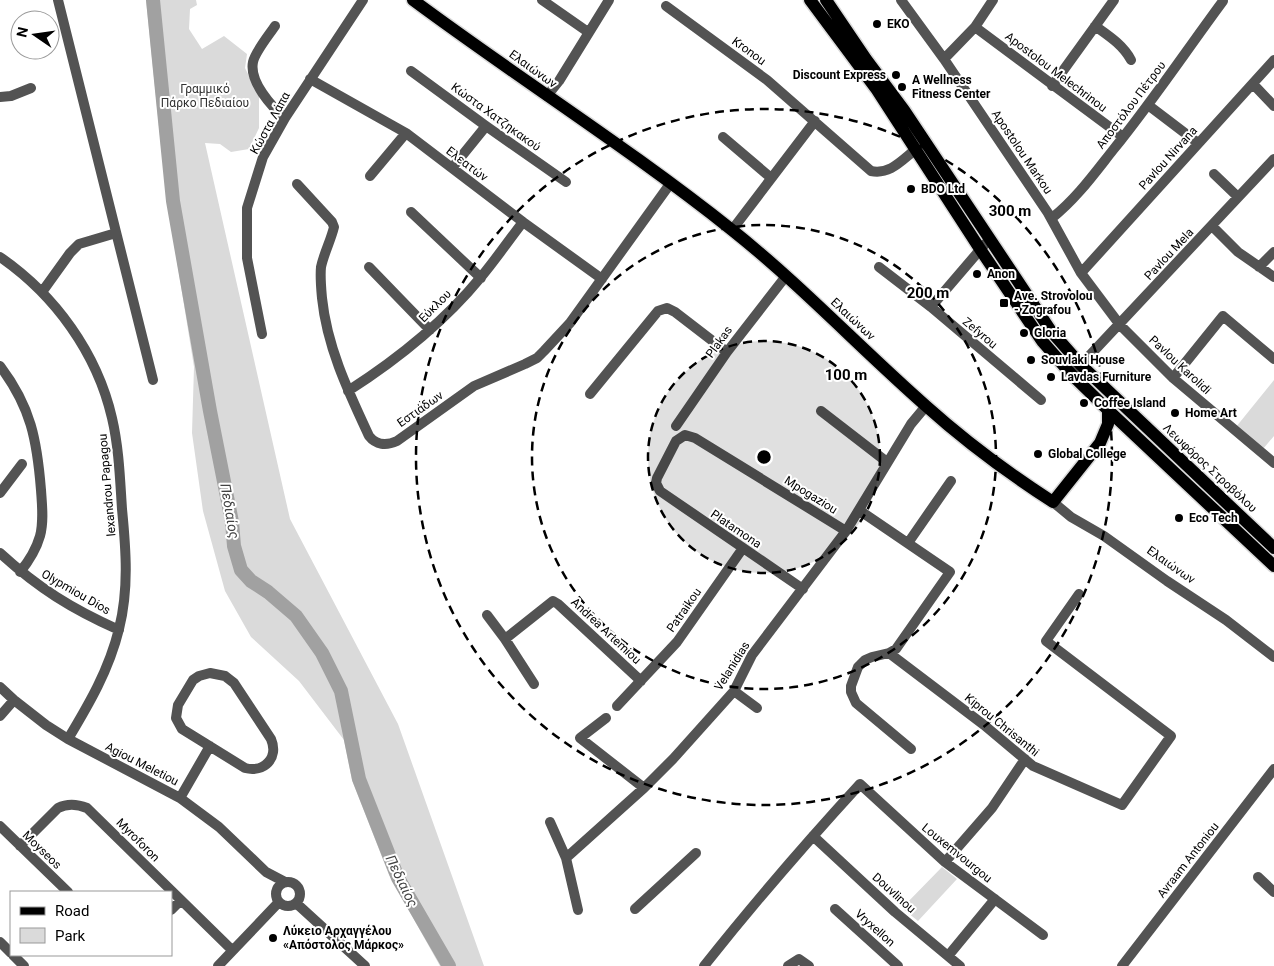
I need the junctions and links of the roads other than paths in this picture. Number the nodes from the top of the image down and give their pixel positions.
1 (58, 0) edge
2 (362, 0) edge
3 (413, 0) edge
4 (542, 0) edge
5 (609, 0) edge
6 (810, 0) edge
7 (826, 0) edge
8 (901, 0) edge
9 (993, 0) edge
10 (1114, 0) edge
11 (1222, 1) edge
12 (666, 6) dead end
13 (275, 26) dead end
14 (1095, 26) junction
15 (974, 27) junction
16 (588, 32) junction
17 (944, 59) junction
18 (1131, 60) dead end
19 (1274, 60) edge
20 (412, 71) dead end
21 (310, 79) junction
22 (1252, 84) junction
23 (1052, 86) junction
24 (31, 88) dead end
25 (547, 96) junction
26 (0, 97) edge
27 (1148, 105) junction
28 (1274, 106) edge
29 (285, 118) junction
30 (815, 121) junction
31 (486, 126) junction
32 (406, 133) junction
33 (724, 137) dead end
34 (1123, 137) junction
35 (1198, 143) junction
36 (915, 150) junction
37 (1274, 159) edge
38 (452, 168) junction
39 (1214, 174) dead end
40 (370, 176) dead end
41 (770, 177) junction
42 (566, 182) dead end
43 (297, 184) dead end
44 (670, 184) junction
45 (1238, 197) junction
46 (411, 212) dead end
47 (1052, 218) junction
48 (523, 222) junction
49 (1212, 226) junction
50 (732, 230) junction
51 (116, 233) junction
52 (990, 240) junction
53 (980, 250) junction
54 (1274, 252) edge
55 (0, 257) edge
56 (369, 267) dead end
57 (878, 267) dead end
58 (1259, 267) junction
59 (1081, 273) junction
60 (786, 276) junction
61 (1274, 277) edge
62 (481, 278) junction
63 (602, 279) junction
64 (42, 292) junction
65 (931, 307) junction
66 (1120, 325) junction
67 (430, 330) junction
68 (262, 334) dead end
69 (727, 352) junction
70 (1274, 359) edge
71 (0, 366) edge
72 (1077, 370) junction
73 (1173, 378) junction
74 (153, 380) dead end
75 (348, 391) junction
76 (590, 394) dead end
77 (1041, 400) dead end
78 (926, 406) junction
79 (1108, 410) junction
80 (821, 411) dead end
81 (676, 426) dead end
82 (1130, 431) junction
83 (686, 435) joint
84 (1100, 443) junction
85 (887, 462) junction
86 (1274, 463) edge
87 (22, 464) dead end
88 (951, 481) dead end
89 (0, 492) edge
90 (1053, 502) junction
91 (859, 510) junction
92 (846, 531) junction
93 (908, 543) junction
94 (743, 548) junction
95 (1274, 548) edge
96 (0, 553) edge
97 (1274, 566) edge
98 (20, 572) junction
99 (803, 589) junction
100 (1079, 594) dead end
101 (487, 615) dead end
102 (119, 630) junction
103 (505, 639) junction
104 (889, 653) junction
105 (1274, 657) edge
106 (641, 681) junction
107 (534, 684) dead end
108 (0, 687) edge
109 (734, 691) junction
110 (14, 700) junction
111 (617, 706) dead end
112 (757, 708) dead end
113 (0, 716) edge
114 (606, 718) dead end
115 (68, 739) junction
116 (210, 746) junction
117 (911, 750) dead end
118 (1025, 759) junction
119 (1274, 769) edge
120 (644, 788) junction
121 (180, 798) junction
122 (550, 822) dead end
123 (0, 826) edge
124 (813, 836) junction
125 (20, 846) junction
126 (696, 853) dead end
127 (566, 858) junction
128 (945, 862) junction
129 (266, 872) junction
130 (1258, 877) dead end
131 (285, 882) junction
132 (67, 891) edge
133 (172, 891) edge
134 (172, 891) edge
135 (1274, 892) edge
136 (278, 897) junction
137 (995, 899) junction
138 (181, 900) junction
139 (296, 902) junction
140 (172, 909) edge
141 (635, 909) dead end
142 (835, 909) dead end
143 (578, 910) dead end
144 (1043, 935) dead end
145 (0, 942) edge
146 (232, 950) junction
147 (10, 952) edge
148 (14, 956) edge
149 (948, 956) junction
150 (24, 966) edge
151 (218, 966) edge
152 (365, 966) edge
153 (704, 966) edge
154 (788, 966) edge
155 (809, 966) edge
156 (898, 966) edge
157 (960, 966) edge
158 (1122, 966) edge

1 - 51 street
2 - 21 street, Κώστα Λάπα
3 - 25 main road, Ελαιώνων
4 - 16 street
5 - 16 street
6 - 36 main road, Λεωφόρος Στροβόλου
7 - 52 main road, Λεωφόρος Στροβόλου
8 - 17 street, Apostolou Markou
9 - 15 street
10 - 14 street
11 - 27 street, Αποστόλου Πέτρου
12 - 30 street, Kronou
13 - 29 street
14 - 18 street
14 - 23 street
15 - 17 street
15 - 23 street, Apostolou Melechrinou
16 - 25 street
17 - 47 street, Apostolou Markou
19 - 22 street, Pavlou Nirvana
20 - 31 street, Κώστα Χατζηκακού
21 - 29 street, Κώστα Λάπα
21 - 32 street, Ελεατών
22 - 28 street
22 - 35 street, Pavlou Nirvana
23 - 34 street, Apostolou Melechrinou
24 - 26 street
25 - 44 main road, Ελαιώνων
27 - 34 street, Αποστόλου Πέτρου
27 - 35 street
29 - 68 street, Κώστα Λάπα
30 - 36 street, Kronou
30 - 41 street
31 - 38 street
31 - 42 street, Κώστα Χατζηκακού
32 - 38 street, Ελεατών
32 - 40 street
33 - 41 street
34 - 47 street, Αποστόλου Πέτρου
35 - 59 street, Pavlou Nirvana
36 - 53 main road, Λεωφόρος Στροβόλου
37 - 45 street, Pavlou Mela
38 - 48 street, Ελεατών
39 - 45 street
41 - 50 street
43 - 75 street, Εστιάδων
44 - 50 main road, Ελαιώνων
44 - 63 street, Εστιάδων
45 - 49 street, Pavlou Mela
46 - 62 street
47 - 59 street, Apostolou Markou
48 - 62 street, Εύκλου
48 - 63 street, Ελεατών
49 - 58 street
49 - 66 street, Pavlou Mela
50 - 60 main road, Ελαιώνων
51 - 64 street
51 - 74 street
52 - 53 street
52 - 72 main road, Λεωφόρος Στροβόλου
53 - 65 street
53 - 72 main road, Λεωφόρος Στροβόλου
54 - 58 street
55 - 64 street, lexandrou Papagou
56 - 67 street
57 - 65 street, Zefyrou
58 - 61 street
59 - 66 street, Pavlou Karolidi
60 - 69 street, Plakas
60 - 78 main road, Ελαιώνων
62 - 67 street, Εύκλου
63 - 75 street, Εστιάδων
64 - 102 street, lexandrou Papagou
65 - 77 street, Zefyrou
66 - 72 street, Pavlou Mela
66 - 73 street, Pavlou Karolidi
67 - 75 street, Εύκλου
69 - 76 street
69 - 81 street, Plakas
70 - 73 street
71 - 98 street
72 - 79 main road, Λεωφόρος Στροβόλου
72 - 95 main road, Λεωφόρος Στροβόλου
73 - 86 street, Pavlou Karolidi
78 - 85 street, Velanidias
78 - 90 main road, Ελαιώνων
79 - 82 main road, Λεωφόρος Στροβόλου
79 - 84 main road
80 - 85 street
82 - 84 main road
82 - 97 main road, Λεωφόρος Στροβόλου
83 - 92 street, Mpogaziou
83 - 94 street, Platamona
84 - 90 main road
85 - 91 street, Velanidias
87 - 89 street
88 - 93 street
90 - 105 street, Ελαιώνων
91 - 92 street, Velanidias
91 - 93 street
92 - 99 street, Velanidias
93 - 104 street
94 - 99 street, Platamona
94 - 106 street, Patraikou
96 - 98 street, Olypmiou Dios
98 - 102 street, Olypmiou Dios
99 - 109 street, Velanidias
100 - 118 street, Kiprou Chrisanthi
101 - 103 street
102 - 115 street, lexandrou Papagou
103 - 106 street, Andrea Artemiou
103 - 107 street
104 - 117 street
104 - 118 street, Kiprou Chrisanthi
106 - 111 street, Patraikou
108 - 110 street, Agiou Meletiou
109 - 112 street
109 - 120 street, Velanidias
110 - 113 street
110 - 115 street, Agiou Meletiou
114 - 120 street
115 - 121 street, Agiou Meletiou
116 - 116 street
116 - 121 street
118 - 128 street
119 - 158 street, Avraam Antoniou
120 - 127 street, Velanidias
121 - 129 street, Agiou Meletiou
122 - 127 street
123 - 125 street, Moyseos
124 - 128 street, Louxemvourgou
124 - 149 street, Douvlinou
124 - 153 street
125 - 132 street, Moyseos
125 - 134 street, Myroforon
126 - 141 street
127 - 143 street
128 - 137 street, Louxemvourgou
129 - 131 street, Agiou Meletiou
129 - 136 street, Agiou Meletiou
130 - 135 street
131 - 136 street
131 - 139 street
133 - 138 street, Myroforon
136 - 139 street
136 - 146 street
137 - 144 street, Louxemvourgou
137 - 149 street
138 - 140 street
138 - 146 street, Myroforon
139 - 152 street
142 - 156 street, Vryxellon
145 - 147 street
146 - 151 street
148 - 150 street
149 - 157 street, Douvlinou
154 - 155 street

